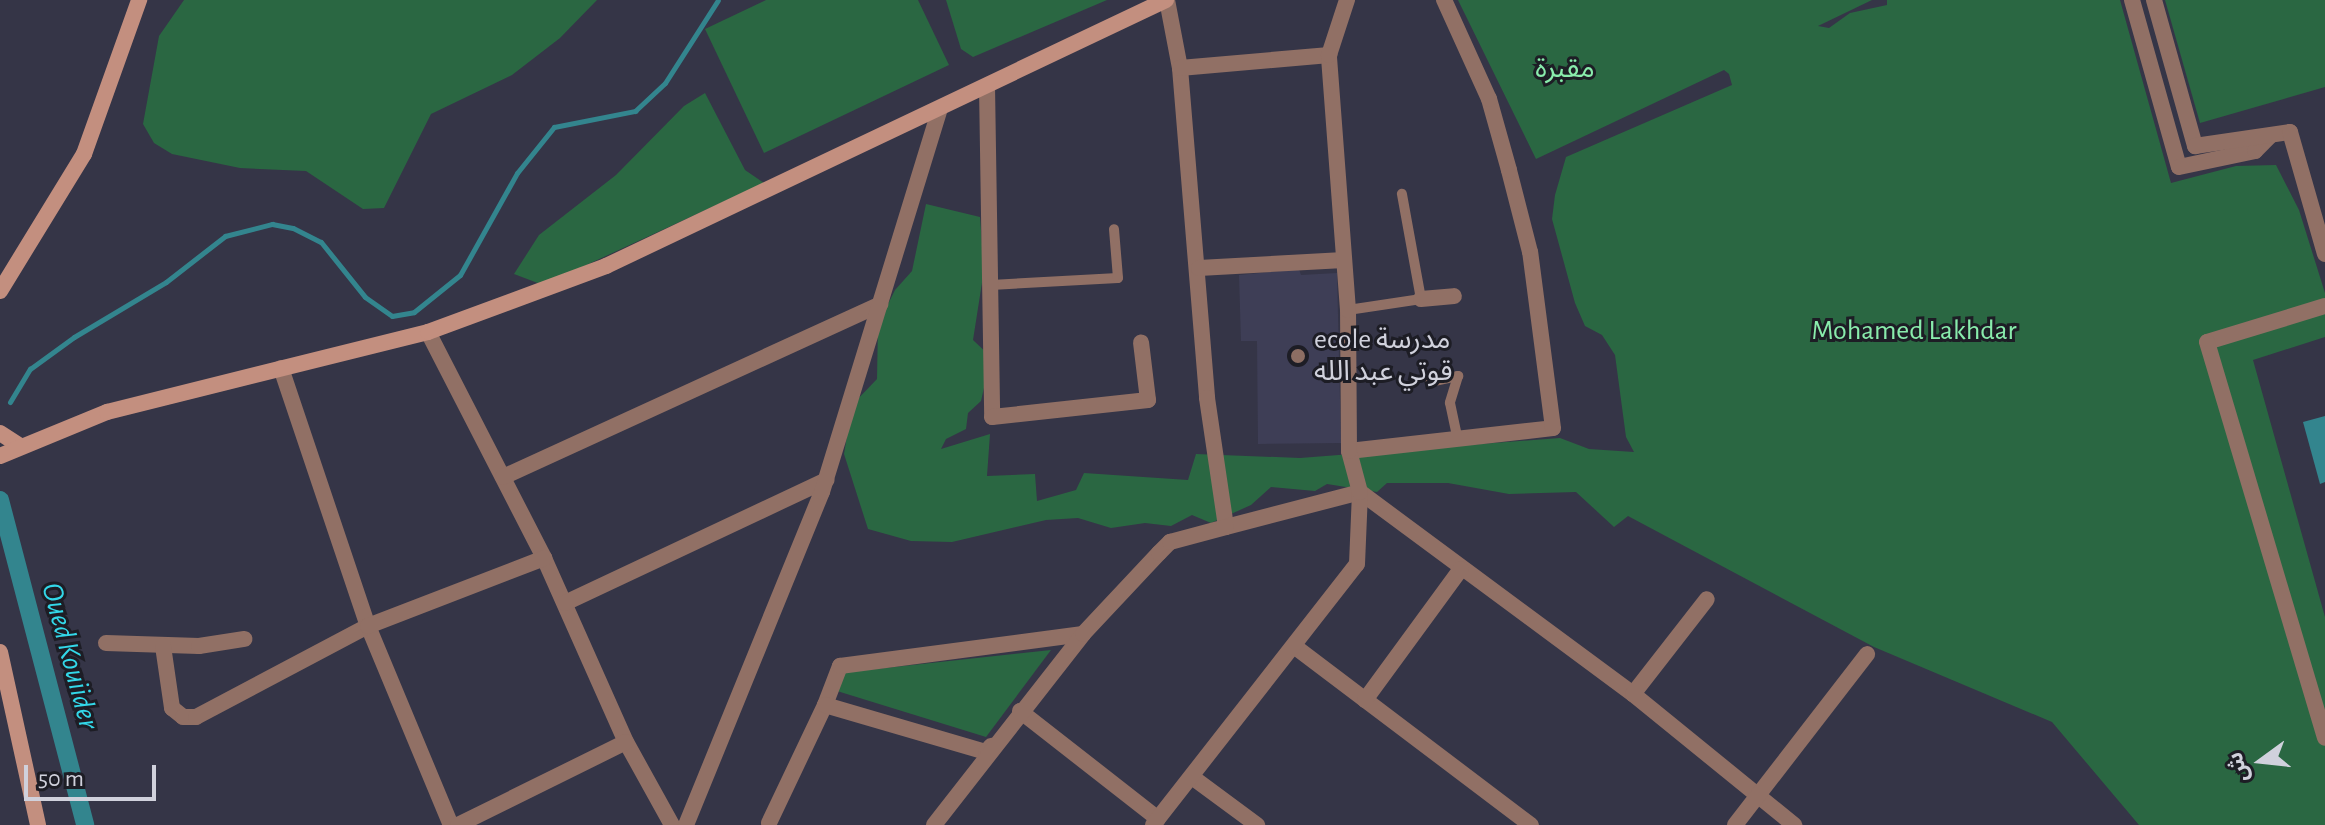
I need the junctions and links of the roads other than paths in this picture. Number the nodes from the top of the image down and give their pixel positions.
1 (139, 0) edge
2 (1166, 0) edge
3 (1347, 0) edge
4 (1444, 0) edge
5 (2132, 0) edge
6 (2154, 0) edge
7 (1329, 55) junction
8 (1180, 68) junction
9 (987, 86) junction
10 (940, 109) junction
11 (2269, 137) junction
12 (1402, 194) dead end
13 (1114, 229) dead end
14 (2325, 254) edge
15 (1344, 260) junction
16 (1199, 268) junction
17 (991, 285) junction
18 (0, 291) edge
19 (1454, 296) dead end
20 (1421, 299) junction
21 (880, 304) junction
22 (2325, 306) edge
23 (1348, 310) junction
24 (428, 332) junction
25 (1141, 342) dead end
26 (281, 368) junction
27 (1430, 382) dead end
28 (0, 433) edge
29 (1458, 440) junction
30 (20, 446) junction
31 (1349, 451) junction
32 (0, 456) edge
33 (503, 477) junction
34 (826, 480) junction
35 (1360, 492) junction
36 (1226, 527) junction
37 (544, 558) junction
38 (1461, 569) junction
39 (1707, 599) dead end
40 (565, 603) junction
41 (368, 626) junction
42 (1083, 634) junction
43 (244, 639) dead end
44 (106, 643) dead end
45 (163, 646) junction
46 (1294, 646) junction
47 (0, 652) edge
48 (1867, 654) dead end
49 (1633, 694) junction
50 (1365, 700) junction
51 (825, 705) junction
52 (1020, 711) junction
53 (2325, 738) edge
54 (626, 742) junction
55 (991, 746) junction
56 (1192, 777) junction
57 (1756, 796) junction
58 (1156, 822) edge
59 (771, 824) edge
60 (38, 825) edge
61 (451, 825) edge
62 (458, 825) edge
63 (672, 825) edge
64 (686, 825) edge
65 (934, 825) edge
66 (1257, 825) edge
67 (1531, 825) edge
68 (1735, 825) edge
69 (1794, 825) edge

1 - 18 main road
2 - 8 street
2 - 9 main road
3 - 7 street
4 - 29 street
5 - 11 street
6 - 11 street
7 - 8 street
7 - 15 street
8 - 16 street
9 - 10 main road
9 - 17 street
10 - 21 street
10 - 24 main road
11 - 14 street
12 - 20 lane
13 - 17 lane
15 - 16 street
15 - 23 street
16 - 36 street
17 - 25 street
19 - 20 street
20 - 23 lane
21 - 33 street
21 - 34 street
22 - 53 street
23 - 31 street
24 - 26 main road
24 - 33 street
26 - 30 main road
26 - 41 street
27 - 29 lane
28 - 30 main road
29 - 31 street
30 - 32 main road
31 - 35 street
33 - 37 street
34 - 40 street
34 - 64 street
35 - 36 street
35 - 38 street
35 - 46 street
36 - 42 street
37 - 40 street
37 - 41 street
38 - 49 street
38 - 50 street
39 - 49 street
40 - 54 street
41 - 45 street
41 - 61 street
42 - 51 street
42 - 52 street
43 - 45 street
44 - 45 street
46 - 50 street
46 - 56 street
47 - 60 main road
48 - 57 street
49 - 57 street
50 - 67 street
51 - 55 street
51 - 59 street
52 - 55 street
52 - 58 street
54 - 62 street
54 - 63 street
55 - 65 street
56 - 58 street
56 - 66 street
57 - 68 street
57 - 69 street

